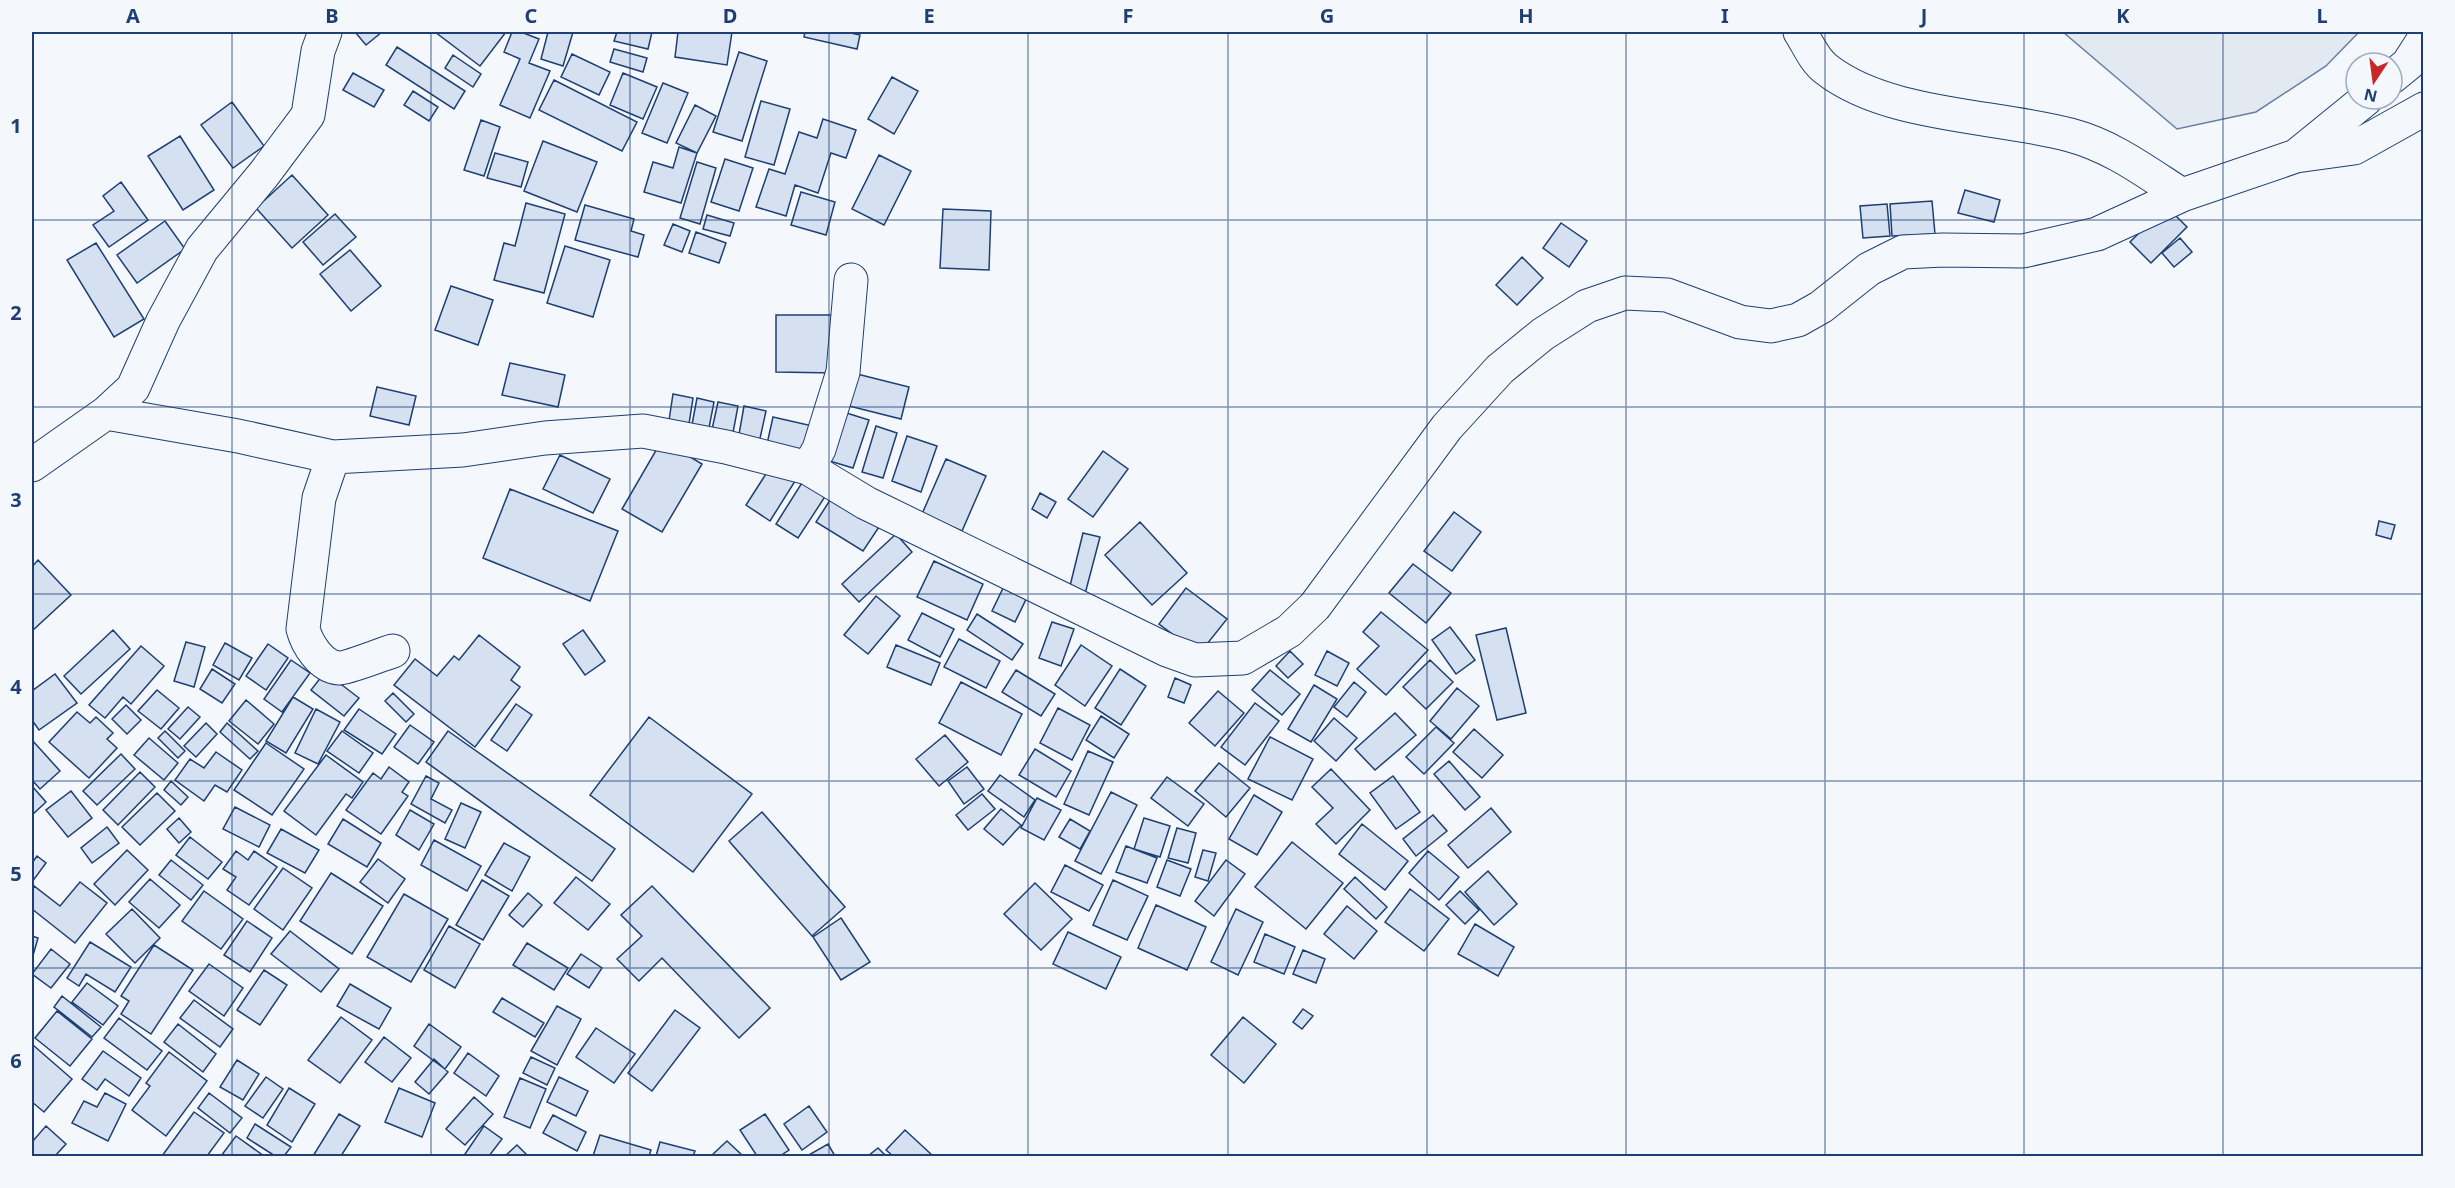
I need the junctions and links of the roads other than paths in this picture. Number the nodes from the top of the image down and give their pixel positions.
1 (325, 32) edge
2 (1800, 32) edge
3 (2424, 39) edge
4 (2404, 67) edge
5 (2424, 109) edge
6 (2351, 111) edge
7 (2296, 156) junction
8 (2182, 195) junction
9 (851, 280) dead end
10 (106, 413) junction
11 (333, 457) junction
12 (32, 465) edge
13 (808, 468) junction
14 (393, 651) dead end

1 - 10 street
2 - 8 street
3 - 4 street
5 - 7 street
6 - 7 street
7 - 8 street
8 - 13 street
9 - 13 street
10 - 11 street
10 - 12 street
11 - 13 street
11 - 14 street

